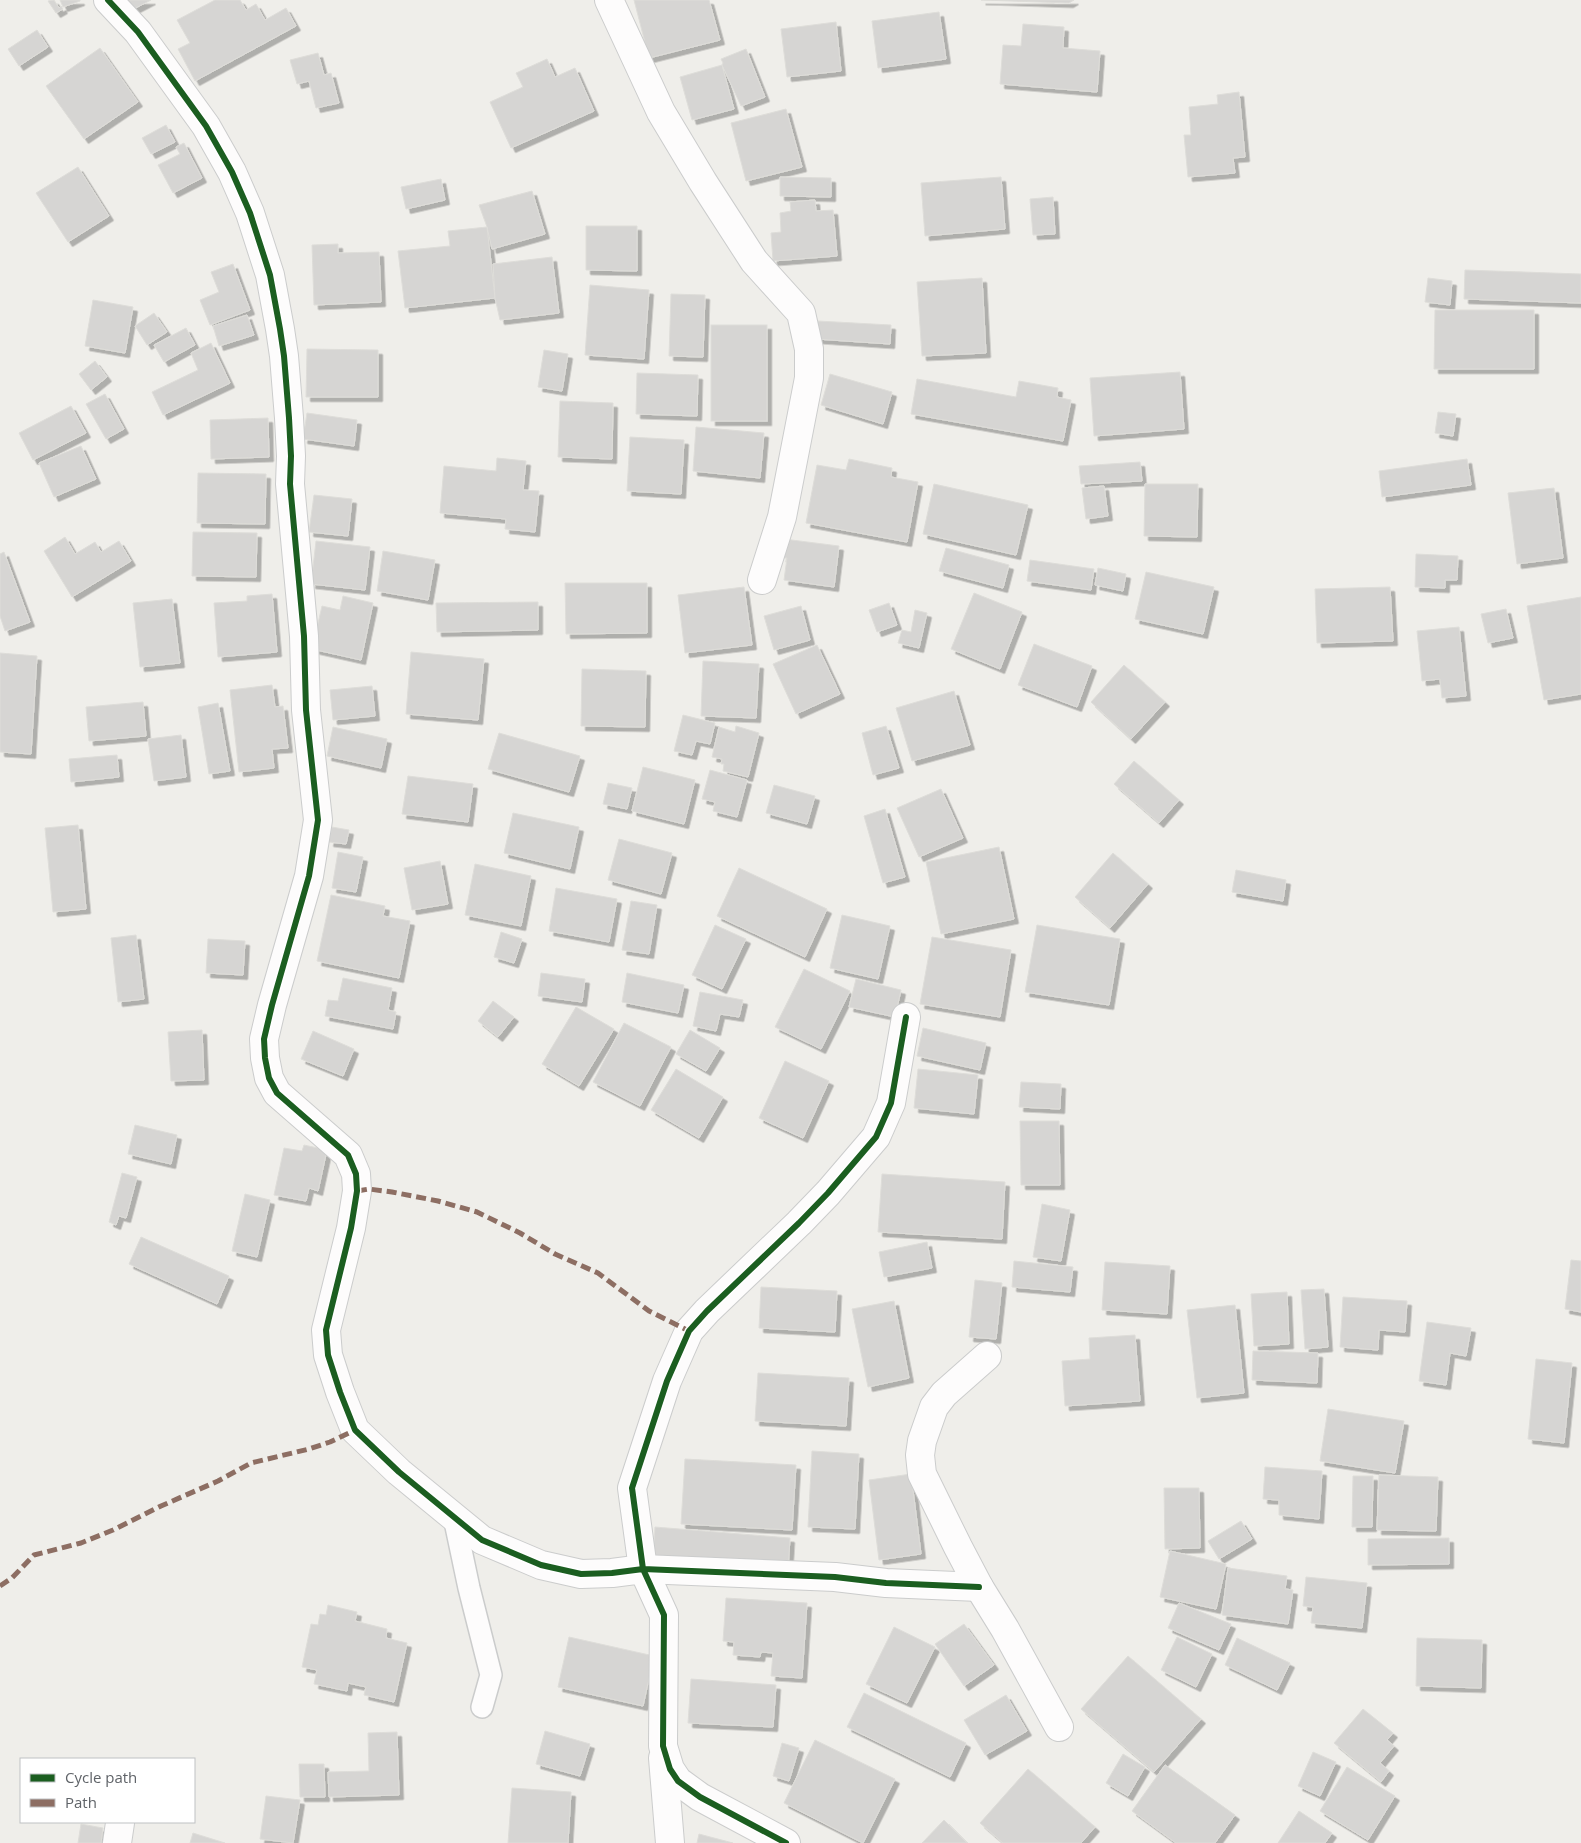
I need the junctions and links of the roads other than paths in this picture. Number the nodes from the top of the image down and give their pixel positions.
1 (108, 0) edge
2 (609, 0) edge
3 (762, 580) dead end
4 (906, 1017) dead end
5 (987, 1356) dead end
6 (454, 1517) junction
7 (643, 1569) junction
8 (979, 1586) junction
9 (482, 1708) dead end
10 (1059, 1727) dead end
11 (662, 1746) junction
12 (670, 1843) edge
13 (786, 1843) edge

1 - 6 street
2 - 3 street
4 - 7 street
5 - 8 street
6 - 7 street
6 - 9 lane
7 - 8 street
7 - 11 street
8 - 10 street
11 - 12 street
11 - 13 street

